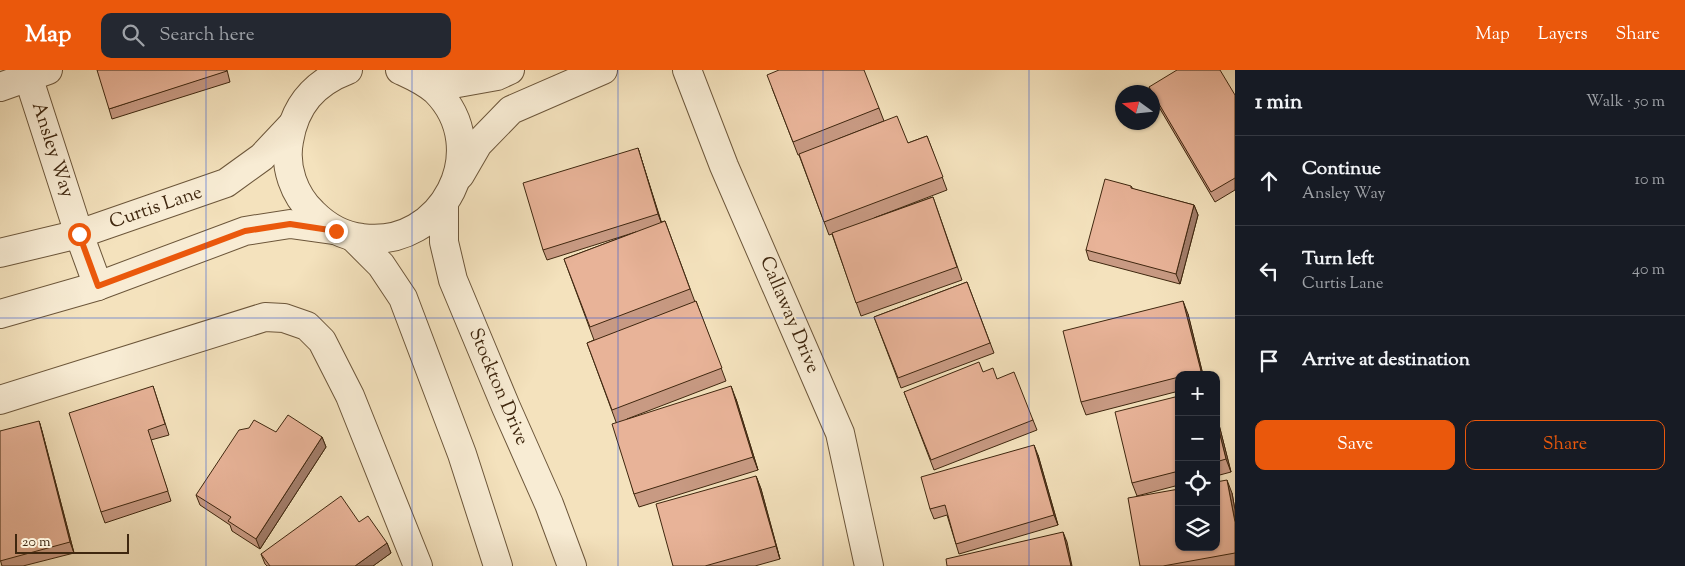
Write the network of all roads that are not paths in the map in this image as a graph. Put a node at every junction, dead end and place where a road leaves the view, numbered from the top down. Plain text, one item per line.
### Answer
1 (348, 70) edge
2 (510, 70) edge
3 (604, 70) edge
4 (687, 70) edge
5 (34, 72) edge
6 (409, 74) edge
7 (0, 86) edge
8 (292, 125) junction
9 (449, 194) junction
10 (79, 234) junction
11 (344, 234) junction
12 (0, 253) edge
13 (98, 286) junction
14 (0, 314) edge
15 (0, 400) edge
16 (418, 566) edge
17 (498, 566) edge
18 (572, 566) edge
19 (869, 566) edge

1 - 8 street
2 - 6 street
3 - 9 street
4 - 19 street, Callaway Drive
5 - 7 street
5 - 10 street, Ansley Way
6 - 9 street, Stockton Drive
8 - 10 street, Curtis Lane
8 - 11 street
9 - 11 street
9 - 18 street, Stockton Drive
10 - 12 street, Curtis Lane
10 - 13 street, Ansley Way
11 - 13 street
11 - 17 street
13 - 14 street
15 - 16 street

